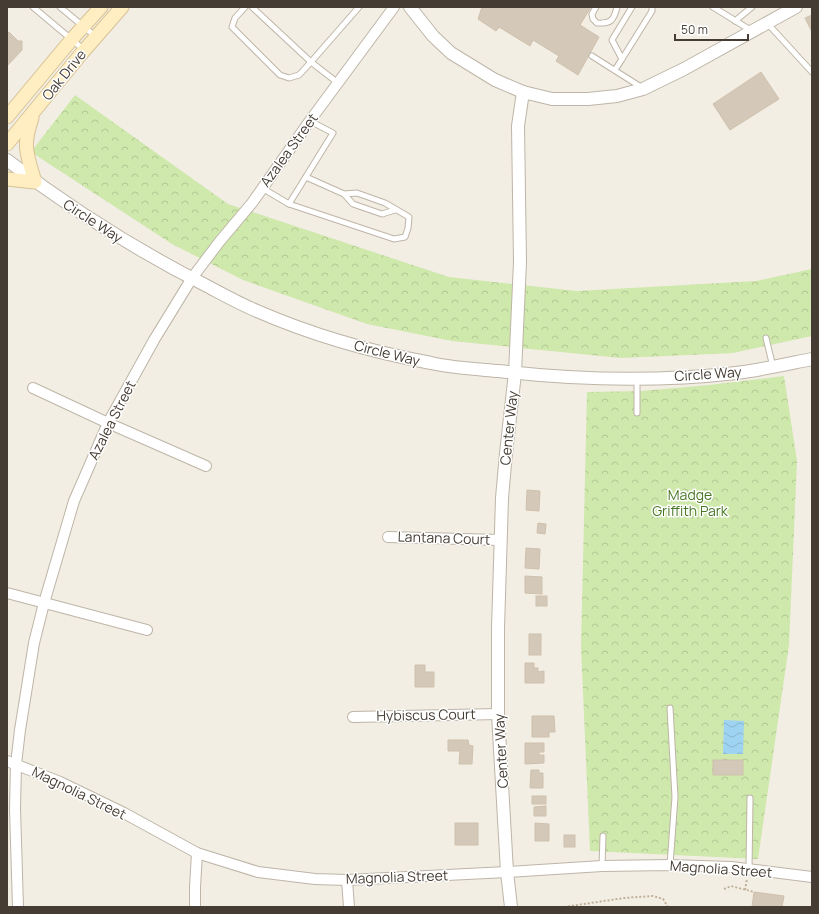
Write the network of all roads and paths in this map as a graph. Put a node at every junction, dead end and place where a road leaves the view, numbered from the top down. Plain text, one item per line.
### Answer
1 (33, 7) edge
2 (60, 7) edge
3 (101, 7) edge
4 (122, 7) edge
5 (245, 7) edge
6 (252, 7) edge
7 (359, 7) edge
8 (394, 7) edge
9 (410, 7) edge
10 (596, 7) edge
11 (617, 7) edge
12 (632, 7) edge
13 (652, 7) edge
14 (713, 7) edge
15 (752, 7) edge
16 (796, 7) edge
17 (735, 20) junction
18 (768, 23) junction
19 (84, 26) junction
20 (752, 31) junction
21 (96, 36) junction
22 (72, 39) junction
23 (84, 50) junction
24 (592, 56) dead end
25 (622, 59) junction
26 (311, 62) junction
27 (615, 70) junction
28 (812, 72) edge
29 (338, 83) junction
30 (643, 89) junction
31 (523, 92) junction
32 (34, 111) junction
33 (8, 115) edge
34 (310, 121) junction
35 (7, 144) edge
36 (7, 160) edge
37 (306, 177) junction
38 (7, 179) edge
39 (35, 182) junction
40 (262, 188) junction
41 (344, 194) junction
42 (289, 204) junction
43 (394, 210) junction
44 (192, 278) junction
45 (766, 338) dead end
46 (812, 359) edge
47 (773, 367) junction
48 (515, 373) junction
49 (637, 378) junction
50 (33, 388) dead end
51 (637, 413) dead end
52 (108, 423) junction
53 (206, 466) dead end
54 (388, 537) dead end
55 (500, 540) junction
56 (7, 593) edge
57 (44, 603) junction
58 (147, 630) dead end
59 (670, 708) dead end
60 (498, 714) junction
61 (352, 717) dead end
62 (12, 762) edge
63 (750, 798) dead end
64 (603, 836) dead end
65 (197, 853) junction
66 (670, 865) junction
67 (602, 866) junction
68 (749, 870) junction
69 (508, 872) junction
70 (812, 877) edge
71 (347, 880) junction
72 (724, 889) dead end
73 (754, 892) dead end
74 (18, 907) edge
75 (195, 907) edge
76 (349, 907) edge
77 (511, 907) edge
78 (564, 907) edge
79 (668, 907) edge

1 - 22 lane
2 - 19 lane
3 - 19 main road, Oak Drive
4 - 21 main road, Oak Drive
5 - 26 lane
6 - 26 lane
7 - 26 lane
8 - 29 street, Azalea Street
9 - 31 street
10 - 11 lane
12 - 25 lane
13 - 25 lane
14 - 17 lane
15 - 17 lane
16 - 18 street
17 - 20 lane
18 - 20 street
18 - 28 lane
19 - 21 lane
19 - 22 main road, Oak Drive
20 - 30 street
21 - 23 main road, Oak Drive
22 - 23 lane
22 - 33 main road, Oak Drive
23 - 32 main road, Oak Drive
24 - 27 lane
25 - 27 lane
26 - 29 lane
27 - 30 lane
29 - 34 street, Azalea Street
30 - 31 street
31 - 48 street, Center Way
32 - 35 main road, Oak Drive
32 - 39 main road
34 - 37 lane
34 - 40 street, Azalea Street
36 - 39 street, Circle Way
37 - 41 lane
37 - 42 lane
38 - 39 main road
39 - 44 street, Circle Way
40 - 42 lane
40 - 44 street, Azalea Street
41 - 43 lane
41 - 43 lane
42 - 43 lane
44 - 48 street, Circle Way
44 - 52 street, Azalea Street
45 - 47 lane
46 - 47 street, Circle Way
47 - 49 street, Circle Way
48 - 49 street, Circle Way
48 - 55 street, Center Way
49 - 51 lane
50 - 52 street
52 - 53 street
52 - 57 street, Azalea Street
54 - 55 street, Lantana Court
55 - 60 street, Center Way
56 - 57 street
57 - 58 street
57 - 62 street, Azalea Street
59 - 66 lane
60 - 61 street, Hybiscus Court
60 - 69 street, Center Way
62 - 65 street, Magnolia Street
62 - 74 street, Azalea Street
63 - 68 lane
64 - 67 lane
65 - 71 street, Magnolia Street
65 - 75 street
66 - 67 street, Magnolia Street
66 - 68 street, Magnolia Street
67 - 69 street, Magnolia Street
68 - 70 street, Magnolia Street
69 - 71 street, Magnolia Street
69 - 77 street, Center Way
71 - 76 street
72 - 73 path
78 - 79 path

